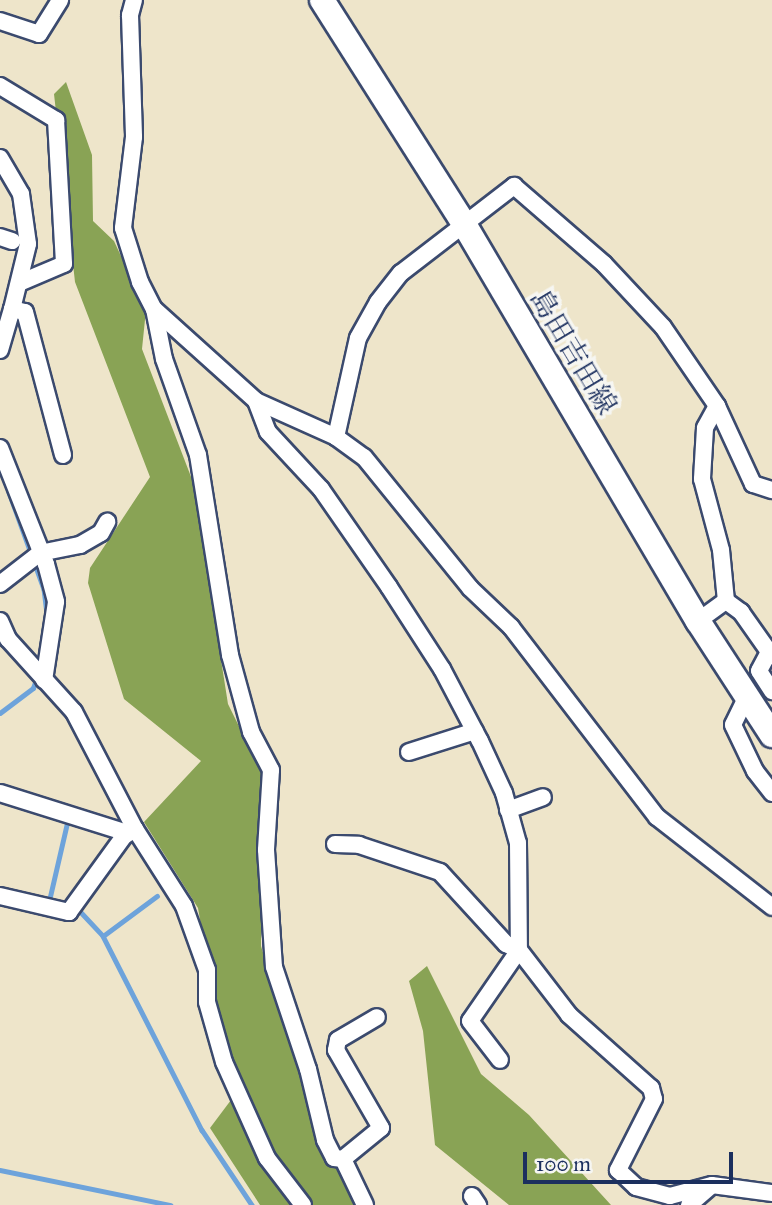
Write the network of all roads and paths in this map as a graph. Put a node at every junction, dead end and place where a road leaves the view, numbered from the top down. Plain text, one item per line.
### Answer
1 (60, 0) edge
2 (134, 0) edge
3 (322, 0) edge
4 (0, 21) edge
5 (0, 86) edge
6 (0, 158) edge
7 (464, 224) junction
8 (19, 283) junction
9 (154, 309) junction
10 (8, 310) edge
11 (0, 350) edge
12 (256, 401) junction
13 (717, 406) junction
14 (336, 436) junction
15 (0, 448) edge
16 (63, 455) dead end
17 (772, 490) edge
18 (107, 522) dead end
19 (40, 553) junction
20 (0, 584) edge
21 (726, 601) junction
22 (0, 621) edge
23 (698, 621) junction
24 (0, 650) edge
25 (771, 654) edge
26 (36, 671) junction
27 (772, 691) edge
28 (747, 696) junction
29 (475, 731) junction
30 (772, 735) edge
31 (409, 752) dead end
32 (0, 793) edge
33 (772, 793) edge
34 (543, 797) dead end
35 (508, 810) junction
36 (131, 831) junction
37 (335, 844) dead end
38 (0, 897) edge
39 (772, 907) edge
40 (519, 950) junction
41 (377, 1017) dead end
42 (500, 1060) dead end
43 (343, 1158) junction
44 (712, 1185) junction
45 (772, 1193) edge
46 (303, 1205) edge
47 (365, 1205) edge
48 (689, 1205) edge

1 - 4 street
2 - 9 street
3 - 7 main road, 島田吉田線
5 - 8 street
6 - 8 street
7 - 13 street
7 - 14 street
7 - 23 main road, 島田吉田線
8 - 10 street
9 - 12 street
9 - 43 street
10 - 11 street
10 - 16 street
12 - 14 street
12 - 29 street
13 - 17 street
13 - 21 street
14 - 39 street
15 - 19 street
18 - 19 street
19 - 20 street
19 - 26 street
21 - 23 street
21 - 25 street
22 - 26 street
23 - 28 main road, 島田吉田線
24 - 26 street
25 - 27 street
26 - 36 street
28 - 30 main road, 島田吉田線
28 - 33 street
29 - 31 street
29 - 35 street
32 - 36 street
34 - 35 street
35 - 40 street
36 - 38 street
36 - 46 street
37 - 40 street
40 - 42 street
40 - 44 street
41 - 43 street
43 - 47 street
44 - 45 street
44 - 48 street

